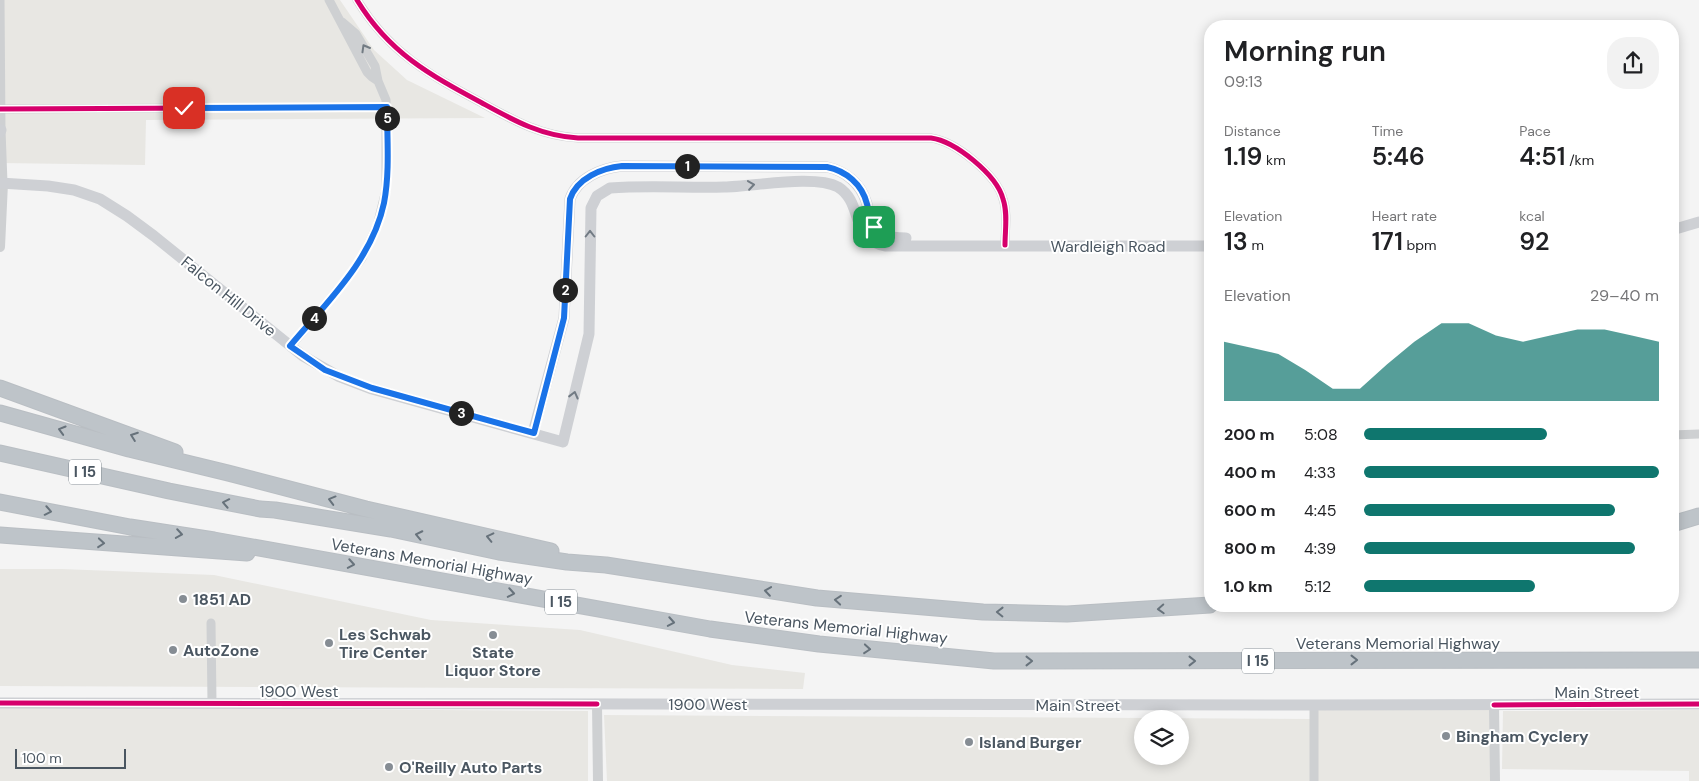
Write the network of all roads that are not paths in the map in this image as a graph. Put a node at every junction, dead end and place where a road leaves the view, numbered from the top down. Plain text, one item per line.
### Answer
1 (0, 0) edge
2 (328, 0) edge
3 (357, 0) edge
4 (387, 107) junction
5 (0, 109) edge
6 (0, 131) edge
7 (2, 183) edge
8 (1699, 222) edge
9 (1679, 228) edge
10 (1005, 245) junction
11 (1204, 246) edge
12 (0, 247) edge
13 (290, 346) junction
14 (0, 388) edge
15 (0, 413) edge
16 (534, 433) junction
17 (1699, 434) edge
18 (1679, 435) edge
19 (0, 453) edge
20 (228, 473) junction
21 (0, 502) edge
22 (1699, 516) edge
23 (1679, 522) edge
24 (0, 535) edge
25 (304, 556) junction
26 (606, 565) junction
27 (1204, 605) edge
28 (212, 623) dead end
29 (1699, 660) edge
30 (0, 703) edge
31 (212, 703) junction
32 (597, 704) junction
33 (817, 704) joint
34 (1699, 704) edge
35 (1314, 705) junction
36 (1494, 705) junction
37 (598, 781) edge
38 (1314, 781) edge
39 (1494, 781) edge

1 - 5 street
2 - 4 street
3 - 10 street
4 - 5 street
4 - 13 street
5 - 6 street
6 - 7 street
7 - 12 street
7 - 13 main road, Falcon Hill Drive
8 - 9 main road
10 - 11 main road, Wardleigh Road
10 - 16 main road
16 -> 10 main road, Falcon Hill Drive
13 - 16 main road, Falcon Hill Drive
20 -> 14 highway
20 -> 15 highway
17 - 18 street
26 -> 19 highway, Veterans Memorial Highway / I 15
26 -> 20 highway
21 -> 25 highway, Veterans Memorial Highway / I 15
22 - 23 highway
24 -> 25 highway
25 -> 29 highway, Veterans Memorial Highway / I 15
27 -> 26 highway, Veterans Memorial Highway / I 15
28 - 31 street
30 - 31 main road, 1900 West
31 - 32 main road, 1900 West
32 - 33 main road, 1900 West
32 - 37 street
33 - 35 main road, Main Street
34 - 36 main road, Main Street
35 - 36 main road, Main Street
35 - 38 street
36 - 39 street

